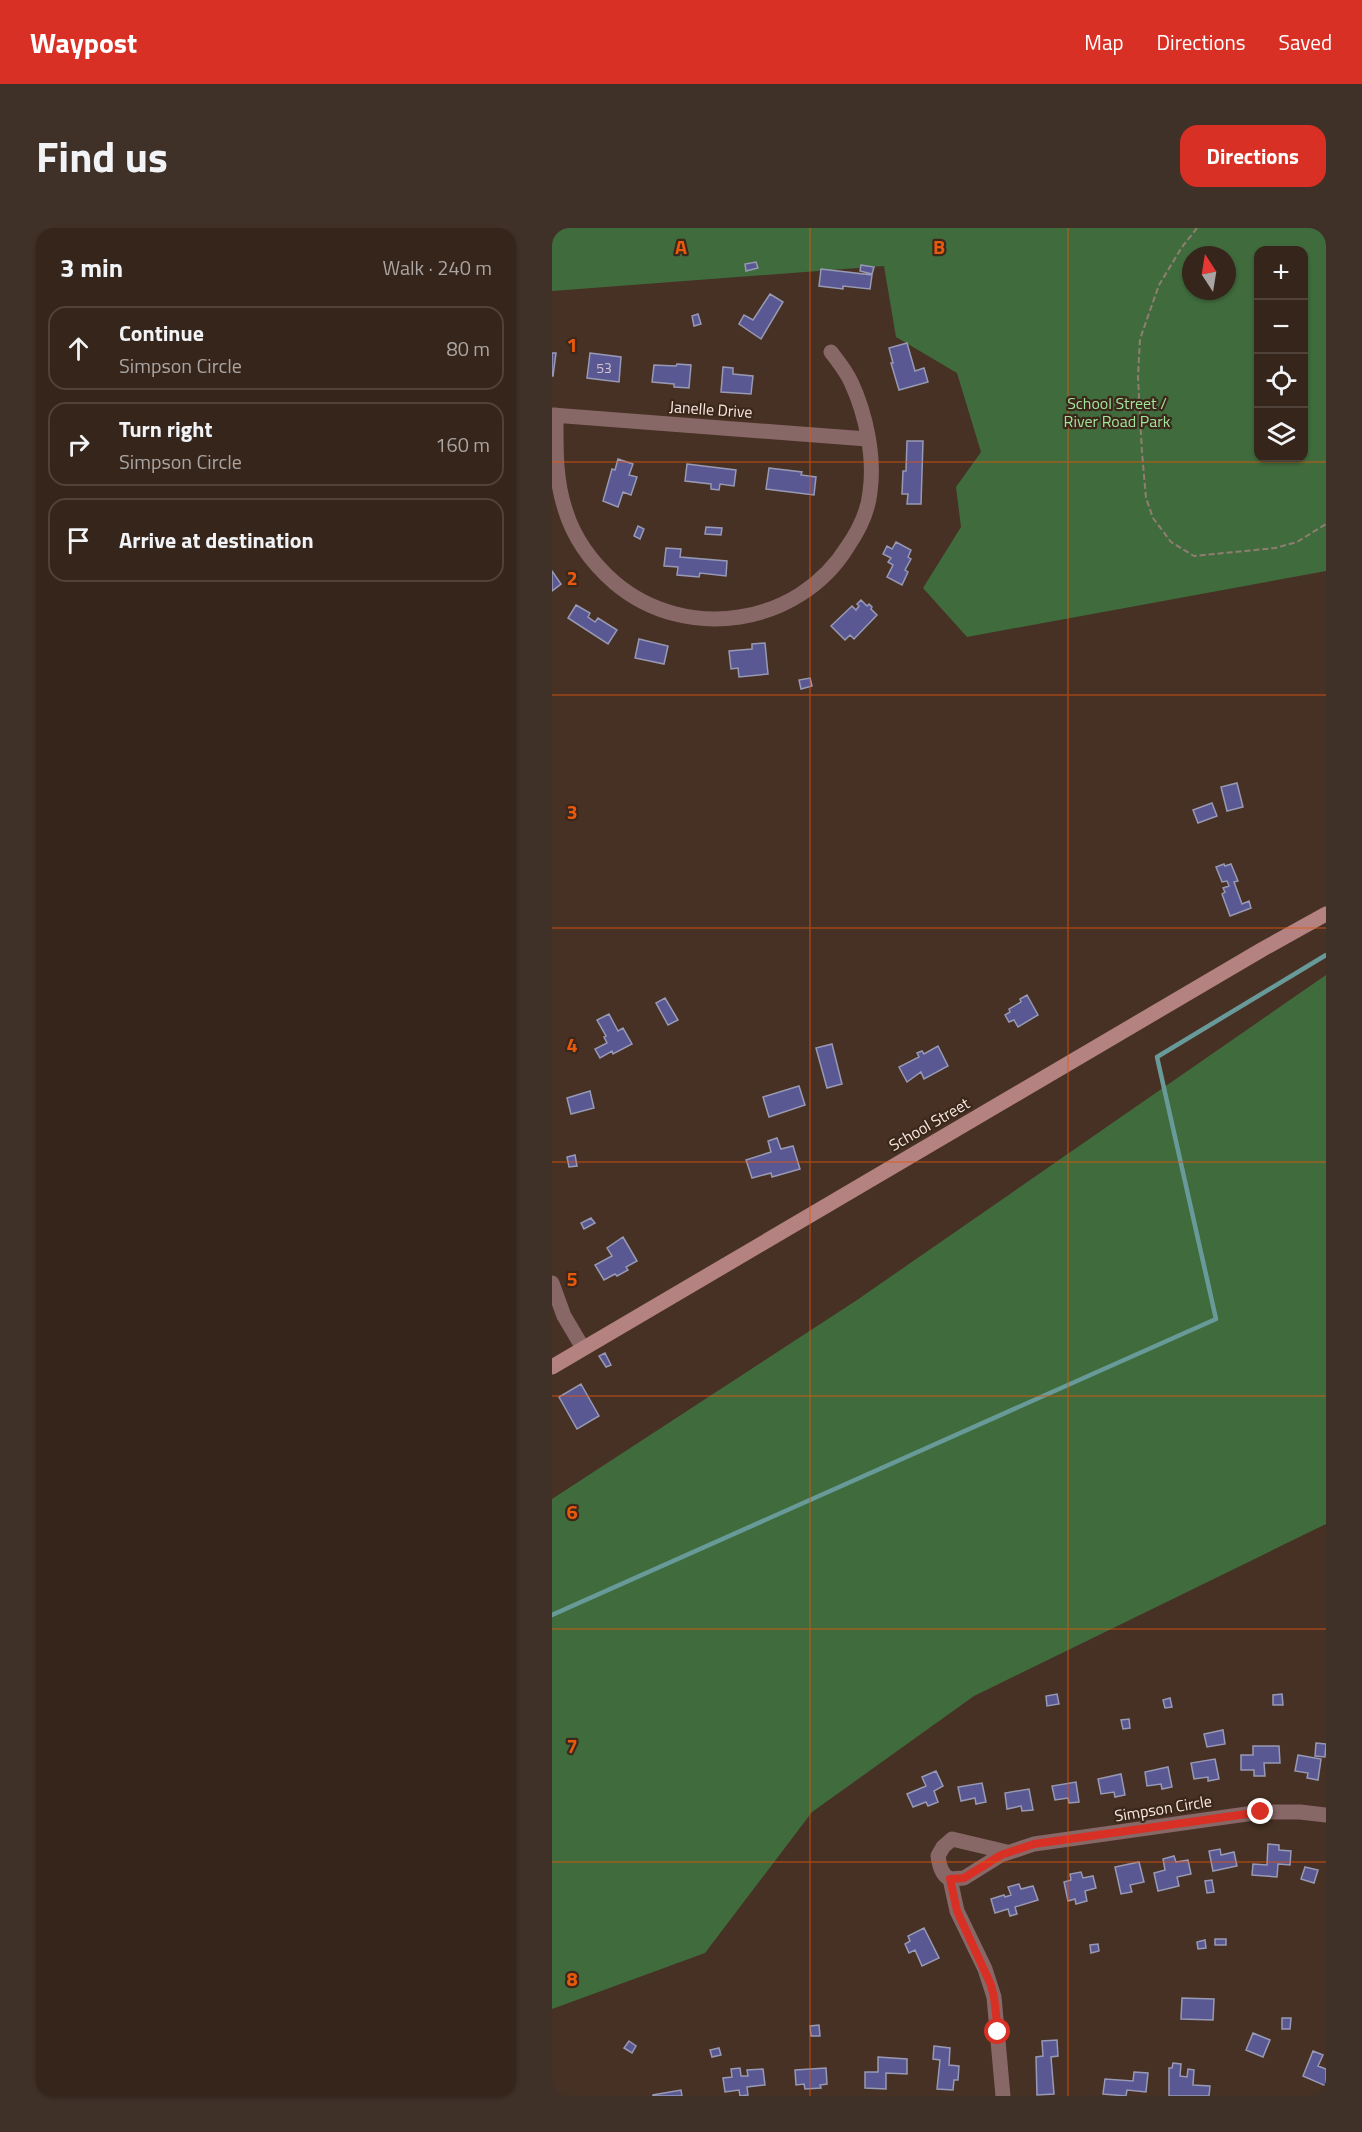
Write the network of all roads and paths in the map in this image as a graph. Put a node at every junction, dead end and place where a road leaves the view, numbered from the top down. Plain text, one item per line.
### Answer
1 (1197, 228) edge
2 (831, 352) dead end
3 (554, 415) edge
4 (867, 440) junction
5 (1326, 524) edge
6 (1326, 914) edge
7 (552, 1283) edge
8 (583, 1348) junction
9 (552, 1367) edge
10 (1326, 1815) edge
11 (1007, 1852) junction
12 (950, 1879) junction
13 (1003, 2096) edge

1 - 5 path
2 - 4 street
3 - 4 street, Janelle Drive
3 - 4 street
6 - 8 street, School Street
7 - 8 street
8 - 9 street, School Street
10 - 11 street, Simpson Circle
11 - 12 street, Simpson Circle
11 - 12 street
12 - 13 street

